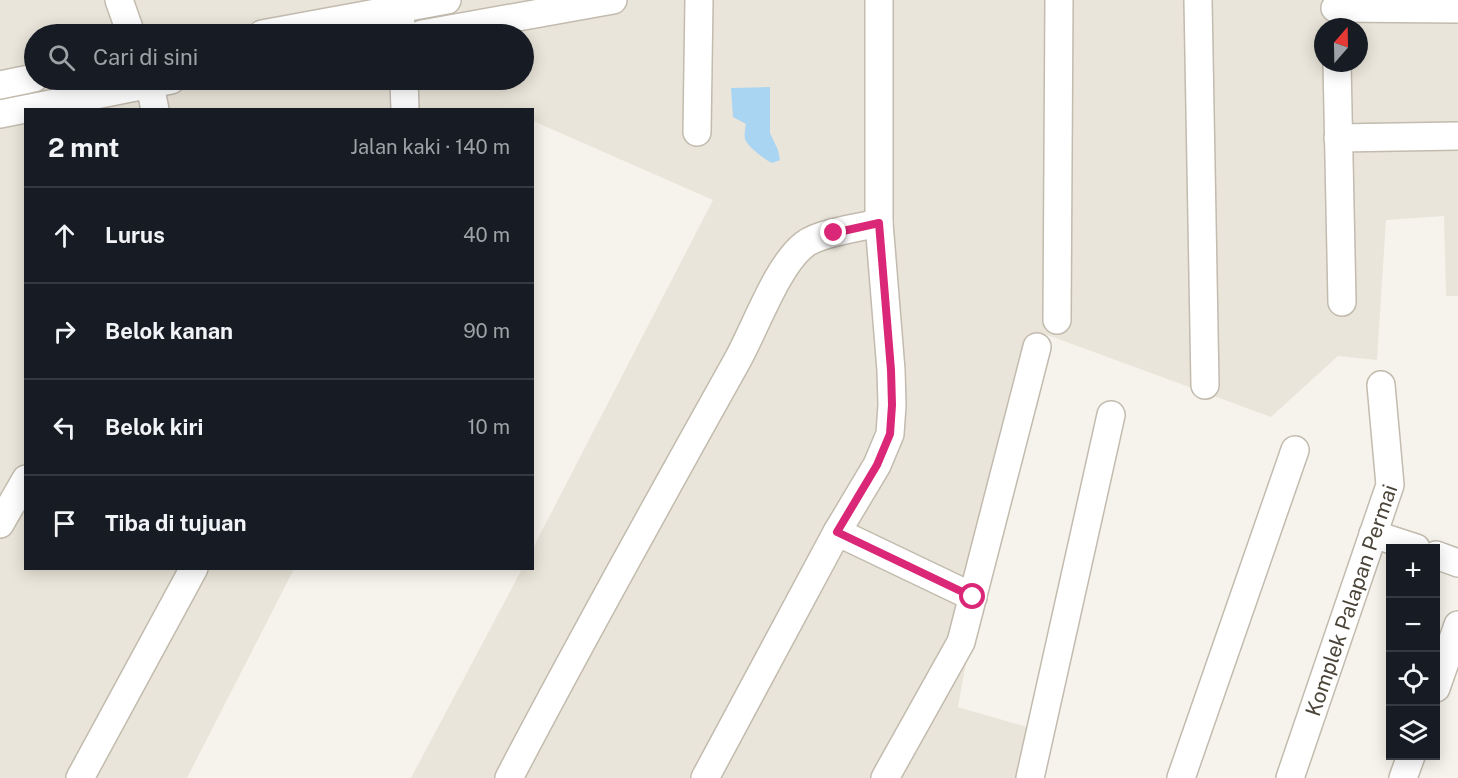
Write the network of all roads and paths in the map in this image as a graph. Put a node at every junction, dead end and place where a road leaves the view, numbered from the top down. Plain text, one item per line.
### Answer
1 (118, 0) edge
2 (447, 0) edge
3 (613, 0) edge
4 (699, 0) edge
5 (879, 0) edge
6 (1059, 0) edge
7 (1198, 0) edge
8 (1458, 9) edge
9 (325, 11) edge
10 (1336, 12) edge
11 (401, 22) edge
12 (127, 24) edge
13 (289, 24) edge
14 (478, 24) edge
15 (1337, 72) edge
16 (24, 80) edge
17 (0, 85) edge
18 (114, 90) edge
19 (156, 90) edge
20 (404, 90) edge
21 (29, 108) edge
22 (155, 108) edge
23 (405, 108) edge
24 (24, 109) edge
25 (0, 114) edge
26 (697, 132) dead end
27 (1458, 135) edge
28 (1338, 138) junction
29 (879, 223) junction
30 (1342, 302) dead end
31 (1057, 320) dead end
32 (1037, 346) dead end
33 (1205, 385) dead end
34 (1381, 385) dead end
35 (1111, 414) dead end
36 (1295, 450) dead end
37 (24, 483) edge
38 (0, 525) edge
39 (837, 532) junction
40 (1372, 534) junction
41 (1401, 544) edge
42 (1440, 556) edge
43 (1458, 563) edge
44 (193, 570) edge
45 (973, 597) junction
46 (1458, 625) edge
47 (1440, 677) edge
48 (1410, 760) edge
49 (80, 778) edge
50 (508, 778) edge
51 (705, 778) edge
52 (885, 778) edge
53 (1030, 778) edge
54 (1182, 778) edge
55 (1290, 778) edge
56 (1403, 778) edge

1 - 12 street
2 - 11 street
3 - 14 street
4 - 26 street
5 - 29 street
6 - 31 street
7 - 33 street
8 - 10 street
9 - 11 street
9 - 13 street
15 - 28 street
16 - 17 street
18 - 21 street
19 - 22 street
20 - 23 street
24 - 25 street
27 - 28 street
28 - 30 street
29 - 39 street
29 - 50 street
32 - 45 street
34 - 40 street, Komplek Palapan Permai
35 - 53 street
36 - 54 street
37 - 38 street
39 - 45 street
39 - 51 street
40 - 41 street
40 - 55 street, Komplek Palapan Permai
42 - 43 street
44 - 49 street
45 - 52 street
46 - 47 street
48 - 56 street

